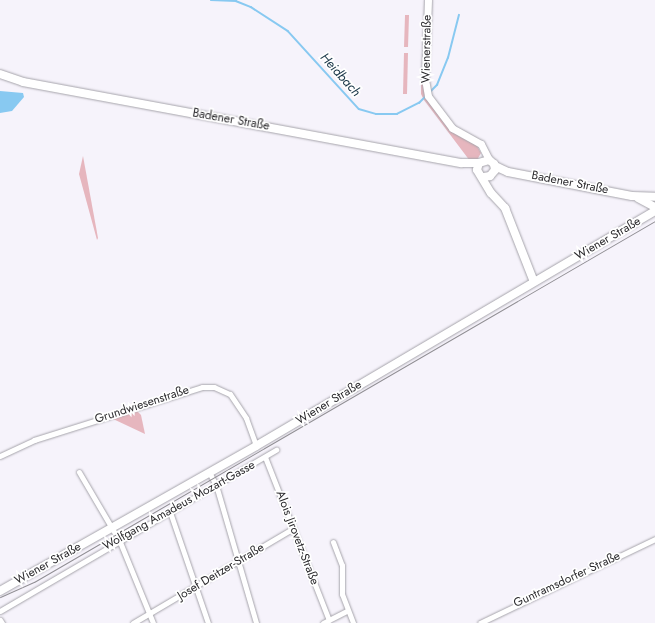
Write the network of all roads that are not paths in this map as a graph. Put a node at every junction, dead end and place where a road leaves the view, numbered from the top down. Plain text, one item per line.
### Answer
1 (428, 0) edge
2 (0, 74) edge
3 (486, 168) junction
4 (632, 196) junction
5 (655, 197) edge
6 (655, 207) edge
7 (655, 211) edge
8 (534, 282) junction
9 (256, 446) junction
10 (276, 450) dead end
11 (0, 456) edge
12 (265, 457) junction
13 (79, 472) dead end
14 (209, 472) junction
15 (216, 485) junction
16 (170, 512) junction
17 (112, 528) junction
18 (292, 529) junction
19 (655, 539) edge
20 (120, 542) junction
21 (333, 542) dead end
22 (239, 562) junction
23 (195, 588) junction
24 (0, 591) edge
25 (347, 610) junction
26 (0, 611) edge
27 (149, 613) junction
28 (0, 620) edge
29 (328, 620) junction
30 (2, 623) edge
31 (133, 623) edge
32 (153, 623) edge
33 (208, 623) edge
34 (256, 623) edge
35 (323, 623) edge
36 (353, 623) edge
37 (480, 623) edge

1 - 3 street, Wienerstraße
2 - 3 main road, Badener Straße
3 - 4 main road, Badener Straße
3 - 8 main road
4 - 5 main road
4 - 6 main road
7 - 8 main road, Wiener Straße
8 - 9 main road, Wiener Straße
9 - 11 street, Grundwiesenstraße
9 - 14 main road, Wiener Straße
10 - 12 street, Wolfgang Amadeus Mozart-Gasse
12 - 15 street, Wolfgang Amadeus Mozart-Gasse
12 - 18 street, Alois Jirovetz-Straße
13 - 17 street
14 - 15 street
14 - 17 main road, Wiener Straße
15 - 16 street, Wolfgang Amadeus Mozart-Gasse
15 - 22 street
16 - 20 street, Wolfgang Amadeus Mozart-Gasse
16 - 23 street
17 - 20 street
17 - 24 main road, Wiener Straße
18 - 22 street, Josef Deitzer-Straße
18 - 29 street, Alois Jirovetz-Straße
19 - 37 street, Guntramsdorfer Straße
20 - 26 street, Wolfgang Amadeus Mozart-Gasse
20 - 27 street
21 - 25 street
22 - 23 street, Josef Deitzer-Straße
22 - 34 street
23 - 27 street, Josef Deitzer-Straße
23 - 33 street
25 - 29 street
25 - 36 street
27 - 31 street, Josef Deitzer-Straße
27 - 32 street
28 - 30 street
29 - 35 street

